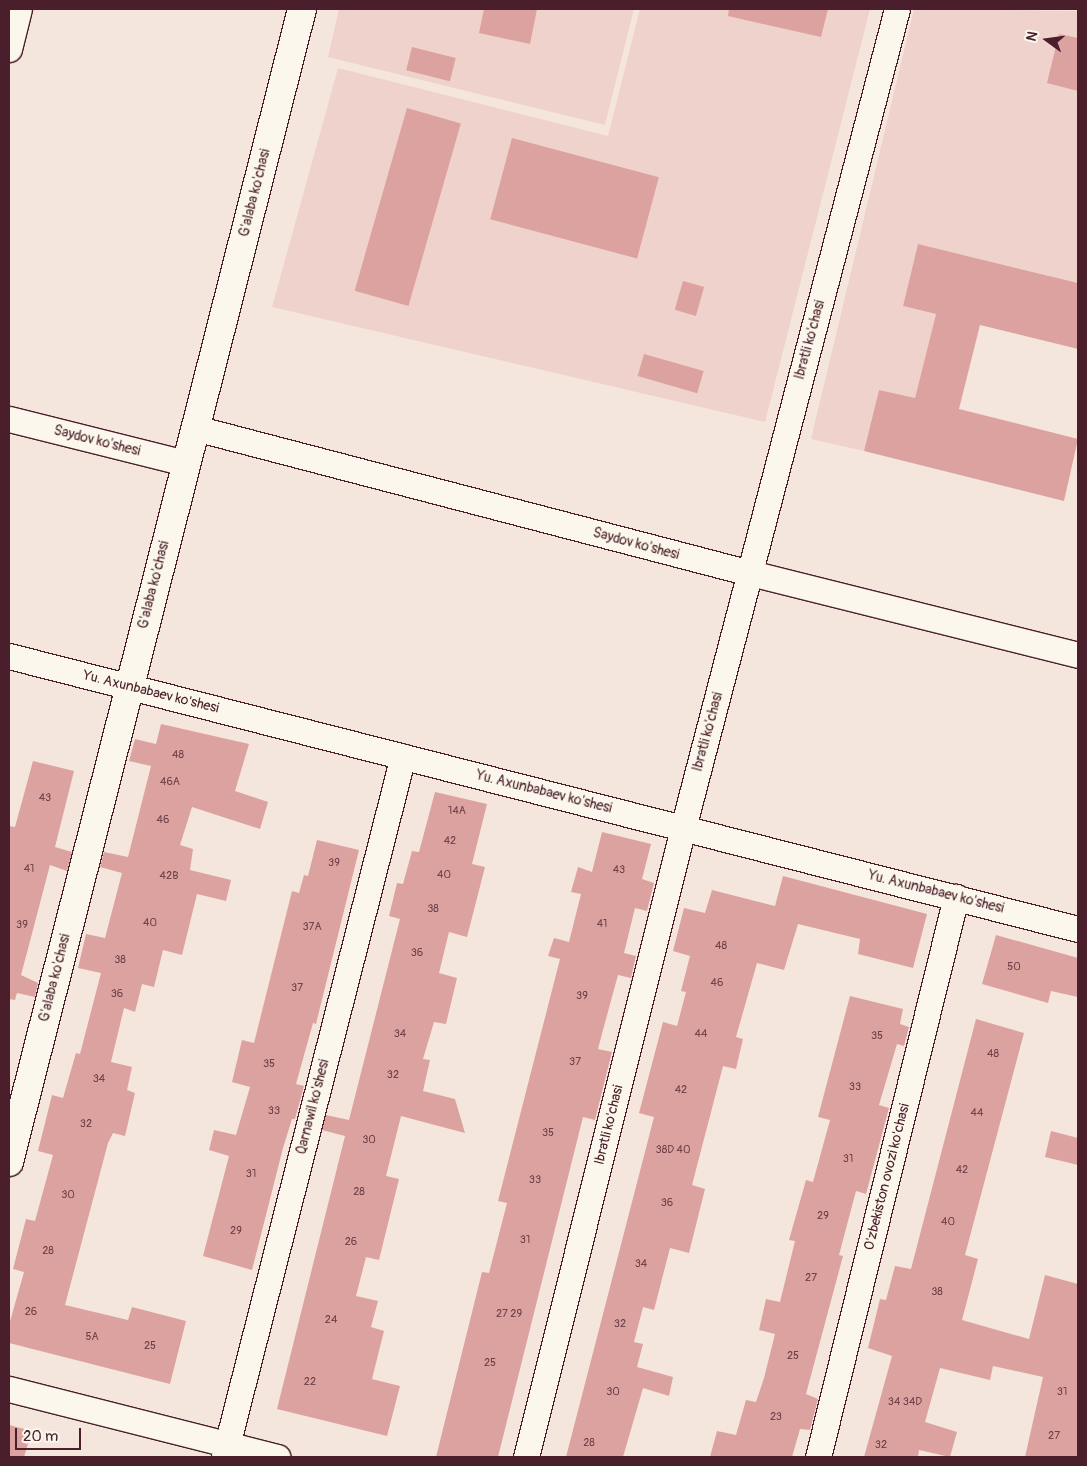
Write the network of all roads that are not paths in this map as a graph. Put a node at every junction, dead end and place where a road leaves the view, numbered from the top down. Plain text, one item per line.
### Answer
1 (19, 9) edge
2 (302, 9) edge
3 (897, 9) edge
4 (9, 49) edge
5 (9, 419) edge
6 (194, 428) junction
7 (185, 463) junction
8 (750, 573) junction
9 (1078, 655) edge
10 (9, 656) edge
11 (128, 686) junction
12 (403, 756) junction
13 (683, 828) junction
14 (956, 897) junction
15 (1078, 929) edge
16 (9, 1162) edge
17 (9, 1389) edge
18 (225, 1451) edge
19 (278, 1457) edge
20 (526, 1457) edge
21 (818, 1457) edge

1 - 4 street
2 - 6 street, G'alaba ko'chasi
3 - 8 street, Ibratli ko'chasi
5 - 7 street, Saydov ko'shesi
6 - 7 street, G'alaba ko'chasi
6 - 8 street, Saydov ko'shesi
7 - 11 street, G'alaba ko'chasi
8 - 9 street, Saydov ko'shesi
8 - 13 street, Ibratli ko'chasi
10 - 11 street, Yu. Axunbabaev ko'shesi
11 - 12 street, Yu. Axunbabaev ko'shesi
11 - 16 street, G'alaba ko'chasi
12 - 13 street, Yu. Axunbabaev ko'shesi
12 - 18 street, Qarnawil ko'shesi
13 - 14 street, Yu. Axunbabaev ko'shesi
13 - 20 street, Ibratli ko'chasi
14 - 15 street, Yu. Axunbabaev ko'shesi
14 - 21 street, O'zbekiston ovozi ko'chasi
17 - 18 street
18 - 19 street

